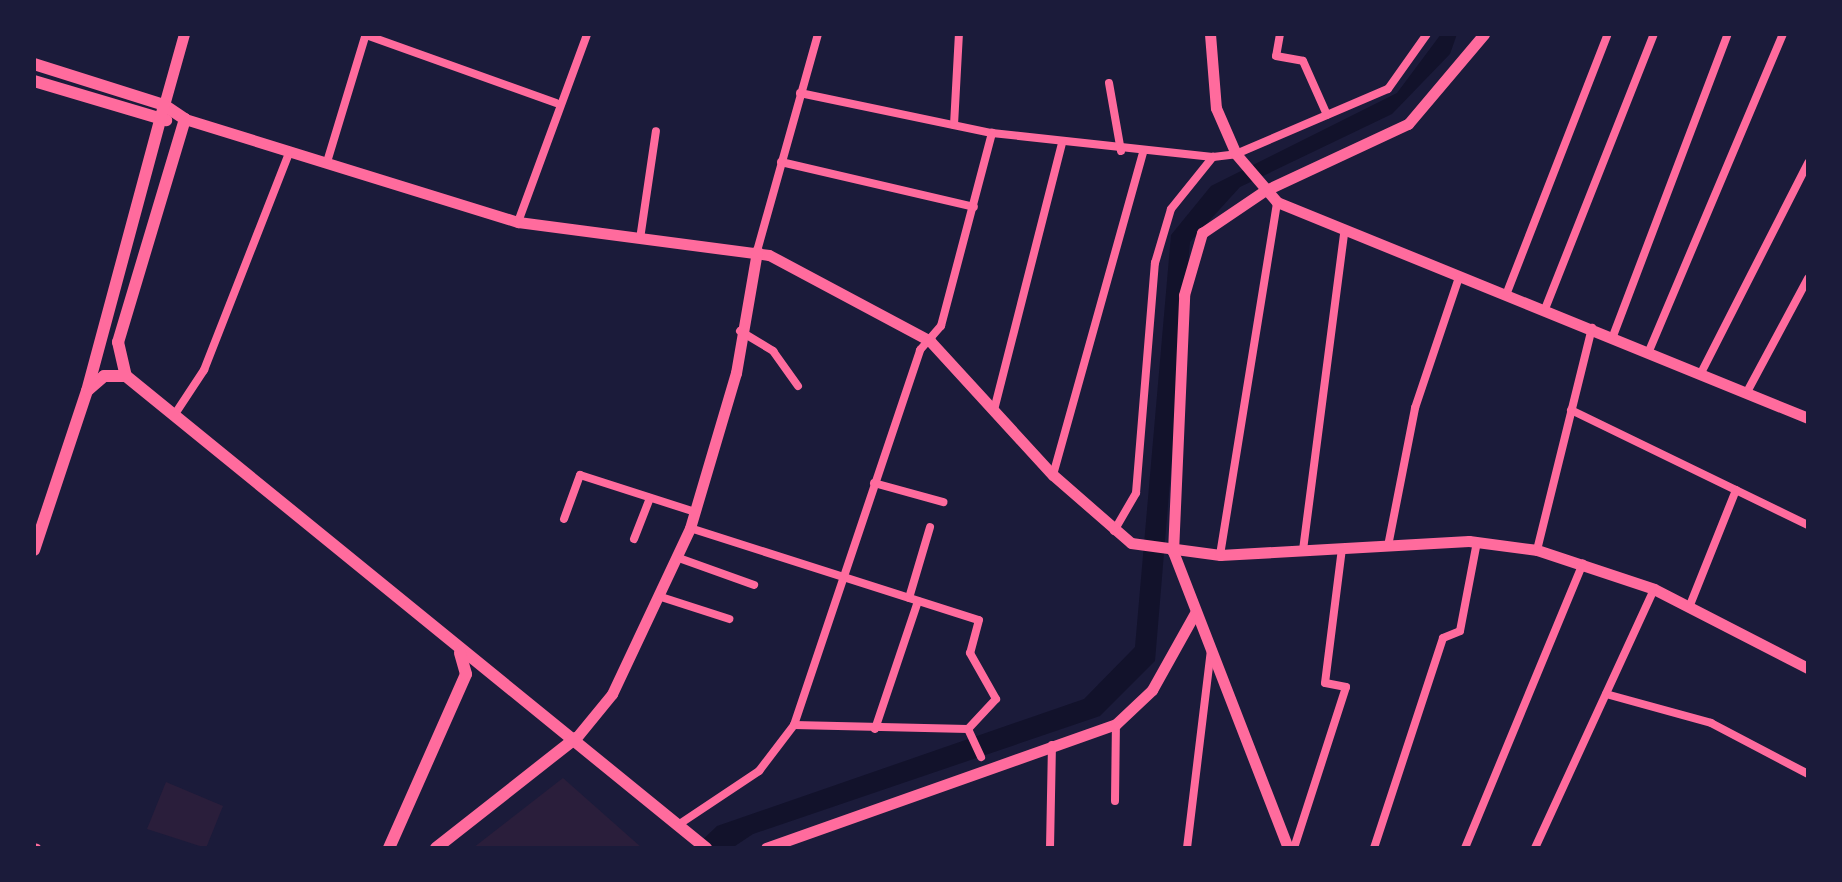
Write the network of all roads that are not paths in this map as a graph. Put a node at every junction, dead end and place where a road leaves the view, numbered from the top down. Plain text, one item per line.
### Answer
1 (184, 34) edge
2 (587, 34) edge
3 (818, 34) edge
4 (959, 34) edge
5 (1210, 34) edge
6 (1280, 34) edge
7 (1427, 34) edge
8 (1484, 34) edge
9 (1608, 34) edge
10 (1654, 34) edge
11 (1728, 34) edge
12 (1783, 34) edge
13 (366, 35) edge
14 (34, 64) edge
15 (34, 81) edge
16 (1109, 83) dead end
17 (800, 93) junction
18 (556, 103) junction
19 (164, 105) junction
20 (1327, 115) junction
21 (185, 119) junction
22 (161, 120) junction
23 (954, 125) junction
24 (656, 131) dead end
25 (992, 133) junction
26 (1062, 144) junction
27 (290, 151) junction
28 (1121, 151) junction
29 (1143, 152) junction
30 (1236, 154) junction
31 (1213, 157) junction
32 (327, 162) junction
33 (781, 162) junction
34 (1808, 163) edge
35 (1260, 187) junction
36 (1277, 202) junction
37 (974, 207) junction
38 (518, 222) junction
39 (1344, 235) junction
40 (640, 239) junction
41 (757, 251) junction
42 (1459, 277) junction
43 (1808, 278) edge
44 (1506, 295) junction
45 (1545, 309) junction
46 (1593, 327) junction
47 (740, 330) junction
48 (1613, 336) junction
49 (930, 341) junction
50 (1649, 351) junction
51 (1701, 373) junction
52 (126, 376) junction
53 (798, 386) dead end
54 (87, 391) junction
55 (1747, 392) junction
56 (994, 410) junction
57 (1571, 410) junction
58 (175, 414) junction
59 (1808, 418) edge
60 (1053, 475) junction
61 (874, 483) junction
62 (1736, 490) junction
63 (650, 498) junction
64 (943, 502) dead end
65 (695, 512) junction
66 (564, 519) dead end
67 (1808, 525) edge
68 (930, 527) dead end
69 (690, 528) junction
70 (1114, 532) junction
71 (634, 539) dead end
72 (1477, 542) junction
73 (1388, 546) junction
74 (1342, 548) junction
75 (34, 550) edge
76 (1303, 550) junction
77 (1537, 550) junction
78 (1173, 552) junction
79 (1220, 555) junction
80 (676, 557) junction
81 (1583, 563) junction
82 (843, 577) junction
83 (754, 585) dead end
84 (1654, 589) junction
85 (658, 596) junction
86 (914, 599) junction
87 (1690, 605) junction
88 (1195, 613) junction
89 (729, 619) dead end
90 (1211, 651) junction
91 (460, 653) junction
92 (1808, 668) edge
93 (1606, 694) junction
94 (1116, 724) junction
95 (794, 725) junction
96 (875, 729) junction
97 (970, 733) junction
98 (576, 738) junction
99 (1052, 745) junction
100 (981, 757) dead end
101 (1808, 774) edge
102 (1115, 801) dead end
103 (681, 823) junction
104 (702, 844) edge
105 (389, 848) edge
106 (436, 848) edge
107 (766, 848) edge
108 (1050, 848) edge
109 (1057, 848) edge
110 (1187, 848) edge
111 (1288, 848) edge
112 (1294, 848) edge
113 (1374, 848) edge
114 (1465, 848) edge
115 (1535, 848) edge

1 - 19 street
2 - 18 street
3 - 17 street
4 - 23 street
5 - 30 street
6 - 20 street
7 - 20 street
8 - 35 street
9 - 44 street
10 - 45 street
11 - 48 street
12 - 50 street
13 - 18 street
13 - 32 street
14 - 19 main road
15 - 22 main road
16 - 28 street
17 - 23 street
17 - 33 street
18 - 38 street
19 - 21 main road
19 - 22 main road
20 - 30 street
21 - 22 main road
21 - 27 street
21 - 52 main road
22 - 54 main road
23 - 25 street
24 - 40 street
25 - 26 street
25 - 37 street
26 - 28 street
26 - 56 street
27 - 32 street
27 - 58 street
28 - 29 street
29 - 31 street
29 - 60 street
30 - 31 street
30 - 35 street
31 - 70 street
32 - 38 street
33 - 37 street
33 - 41 street
34 - 51 street
35 - 36 street
35 - 78 street
36 - 39 street
36 - 79 street
37 - 49 street
38 - 40 street
39 - 42 street
39 - 76 street
40 - 41 street
41 - 47 street
41 - 49 street
42 - 44 street
42 - 73 street
43 - 55 street
44 - 45 street
45 - 46 street
46 - 48 street
46 - 57 street
47 - 53 street
47 - 65 street
48 - 50 street
49 - 56 street
49 - 61 street
50 - 51 street
51 - 55 street
52 - 54 main road
52 - 58 main road
54 - 75 main road
55 - 59 street
56 - 60 street
57 - 62 street
57 - 77 street
58 - 91 main road
60 - 70 street
61 - 64 street
61 - 82 street
62 - 67 street
62 - 87 street
63 - 65 street
63 - 66 street
63 - 71 street
65 - 69 street
68 - 86 street
69 - 80 street
69 - 82 street
70 - 78 street
72 - 73 street
72 - 77 street
72 - 113 street
73 - 74 street
74 - 76 street
74 - 112 street
76 - 79 street
77 - 81 street
78 - 79 street
78 - 88 street
80 - 83 street
80 - 85 street
81 - 84 street
81 - 114 street
82 - 86 street
82 - 95 street
84 - 87 street
84 - 93 street
85 - 89 street
85 - 98 street
86 - 96 street
86 - 97 street
87 - 92 street
88 - 90 street
88 - 94 street
90 - 110 street
90 - 111 street
91 - 98 main road
91 - 105 main road
93 - 101 street
93 - 115 street
94 - 99 street
94 - 102 street
95 - 96 street
95 - 103 street
96 - 97 street
97 - 100 street
98 - 103 main road
98 - 106 main road
99 - 107 street
99 - 108 street
103 - 104 main road
108 - 109 street

